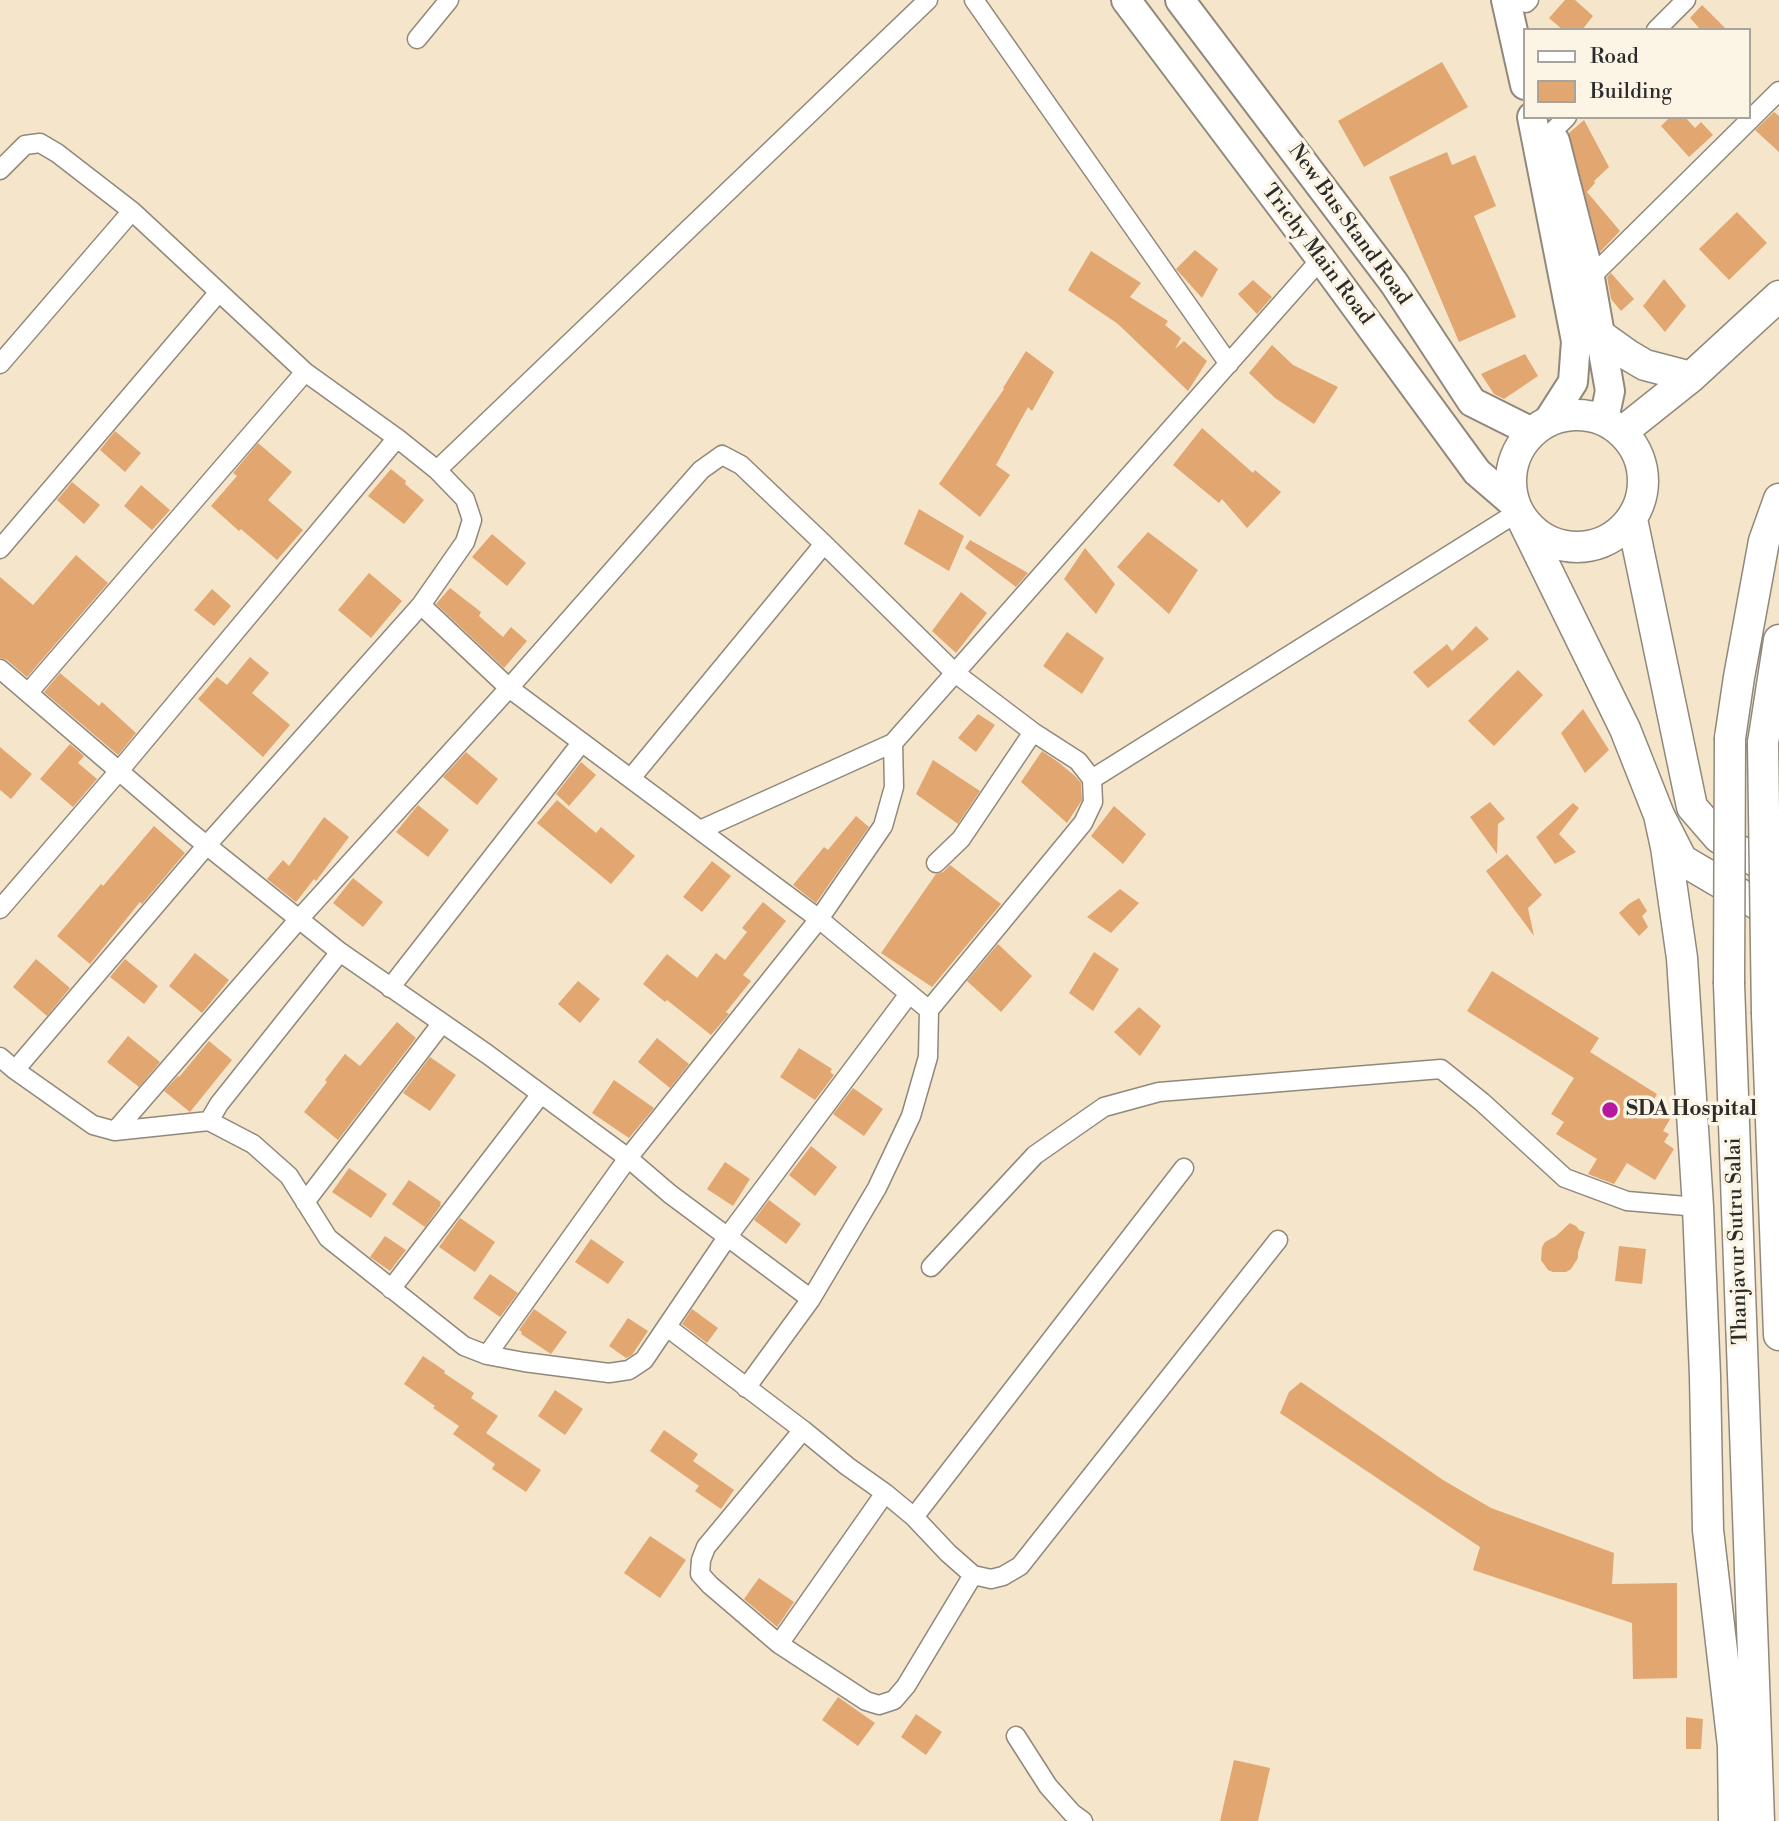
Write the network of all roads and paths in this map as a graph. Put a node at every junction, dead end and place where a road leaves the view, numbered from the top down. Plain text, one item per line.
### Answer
1 (449, 0) edge
2 (928, 0) edge
3 (974, 0) edge
4 (1126, 0) edge
5 (1180, 0) edge
6 (1686, 0) edge
7 (1524, 7) edge
8 (1524, 28) edge
9 (1658, 28) edge
10 (417, 39) dead end
11 (1779, 91) edge
12 (1751, 119) edge
13 (1751, 119) edge
14 (1550, 121) edge
15 (0, 170) edge
16 (132, 211) junction
17 (1321, 259) junction
18 (1590, 278) junction
19 (219, 292) junction
20 (1779, 296) edge
21 (1601, 335) junction
22 (1229, 364) junction
23 (0, 365) edge
24 (305, 372) junction
25 (1691, 377) junction
26 (1595, 417) junction
27 (1540, 426) junction
28 (1622, 432) junction
29 (397, 438) junction
30 (437, 470) junction
31 (1779, 499) edge
32 (1518, 512) junction
33 (1632, 519) junction
34 (824, 544) junction
35 (0, 549) edge
36 (421, 605) junction
37 (1779, 640) edge
38 (0, 669) edge
39 (955, 673) junction
40 (509, 688) junction
41 (28, 693) junction
42 (1033, 732) junction
43 (582, 742) junction
44 (893, 743) junction
45 (119, 771) junction
46 (631, 778) junction
47 (1092, 779) junction
48 (1659, 815) junction
49 (700, 830) junction
50 (206, 845) junction
51 (936, 863) dead end
52 (1779, 876) edge
53 (0, 909) edge
54 (1779, 917) edge
55 (299, 919) junction
56 (819, 919) junction
57 (340, 951) junction
58 (390, 988) junction
59 (909, 994) junction
60 (929, 1010) junction
61 (442, 1023) junction
62 (0, 1057) edge
63 (15, 1070) junction
64 (541, 1094) junction
65 (209, 1121) junction
66 (115, 1131) junction
67 (628, 1158) junction
68 (1184, 1168) dead end
69 (305, 1202) junction
70 (1698, 1207) junction
71 (728, 1236) junction
72 (1278, 1240) dead end
73 (931, 1267) dead end
74 (391, 1289) junction
75 (811, 1299) junction
76 (667, 1327) junction
77 (1779, 1335) edge
78 (487, 1355) junction
79 (746, 1388) junction
80 (803, 1430) junction
81 (885, 1493) junction
82 (914, 1517) junction
83 (973, 1575) junction
84 (779, 1644) junction
85 (1016, 1736) dead end
86 (1083, 1821) edge
87 (1734, 1821) edge
88 (1759, 1821) edge

1 - 10 street
2 - 30 street
3 - 22 street
4 - 17 main road, Trichy Main Road
5 - 27 main road, New Bus Stand Road
6 - 9 street
7 - 8 main road
11 - 12 street
13 - 18 street
14 - 18 main road
14 - 27 main road
15 - 16 street
16 - 19 street
16 - 23 street
17 - 22 street
17 - 32 main road, Trichy Main Road
18 - 21 main road
19 - 24 street
19 - 35 street
20 - 25 highway
21 - 25 highway
21 - 26 main road
22 - 39 street
24 - 29 street
24 - 41 street
25 - 28 highway
26 - 27 highway
26 - 28 highway
27 - 32 highway
28 - 33 highway
29 - 30 street
29 - 45 street
30 - 36 street
31 - 88 highway, Thanjavur Sutru Salai, bridge
32 - 33 highway
32 - 47 street
32 - 48 highway
33 - 52 highway
34 - 39 street
34 - 40 street
34 - 46 street
36 - 40 street
36 - 50 street
37 - 77 highway, Thanjavur Sutru Salai, bridge
38 - 41 street
39 - 42 street
39 - 44 street
40 - 43 street
40 - 55 street
41 - 45 street
42 - 47 street
42 - 51 street
43 - 46 street
43 - 58 street
44 - 49 street
44 - 56 street
45 - 50 street
45 - 53 street
46 - 49 street
47 - 60 street
48 - 54 highway
48 - 70 highway
49 - 56 street
50 - 55 street
50 - 63 street
55 - 57 street
55 - 66 street
56 - 59 street
56 - 67 street
57 - 58 street
57 - 65 street
58 - 61 street
59 - 60 street
59 - 71 street
60 - 75 street
61 - 64 street
61 - 69 street
62 - 63 street
63 - 66 street
64 - 67 street
64 - 74 street
65 - 66 street
65 - 69 street
67 - 71 street
67 - 78 street
68 - 82 street
69 - 74 street
70 - 73 street
70 - 87 highway
71 - 75 street
71 - 76 street
72 - 83 street
74 - 78 street
75 - 79 street
76 - 78 street
76 - 79 street
79 - 80 street
80 - 81 street
80 - 84 street
81 - 82 street
81 - 84 street
82 - 83 street
83 - 84 street
85 - 86 street

